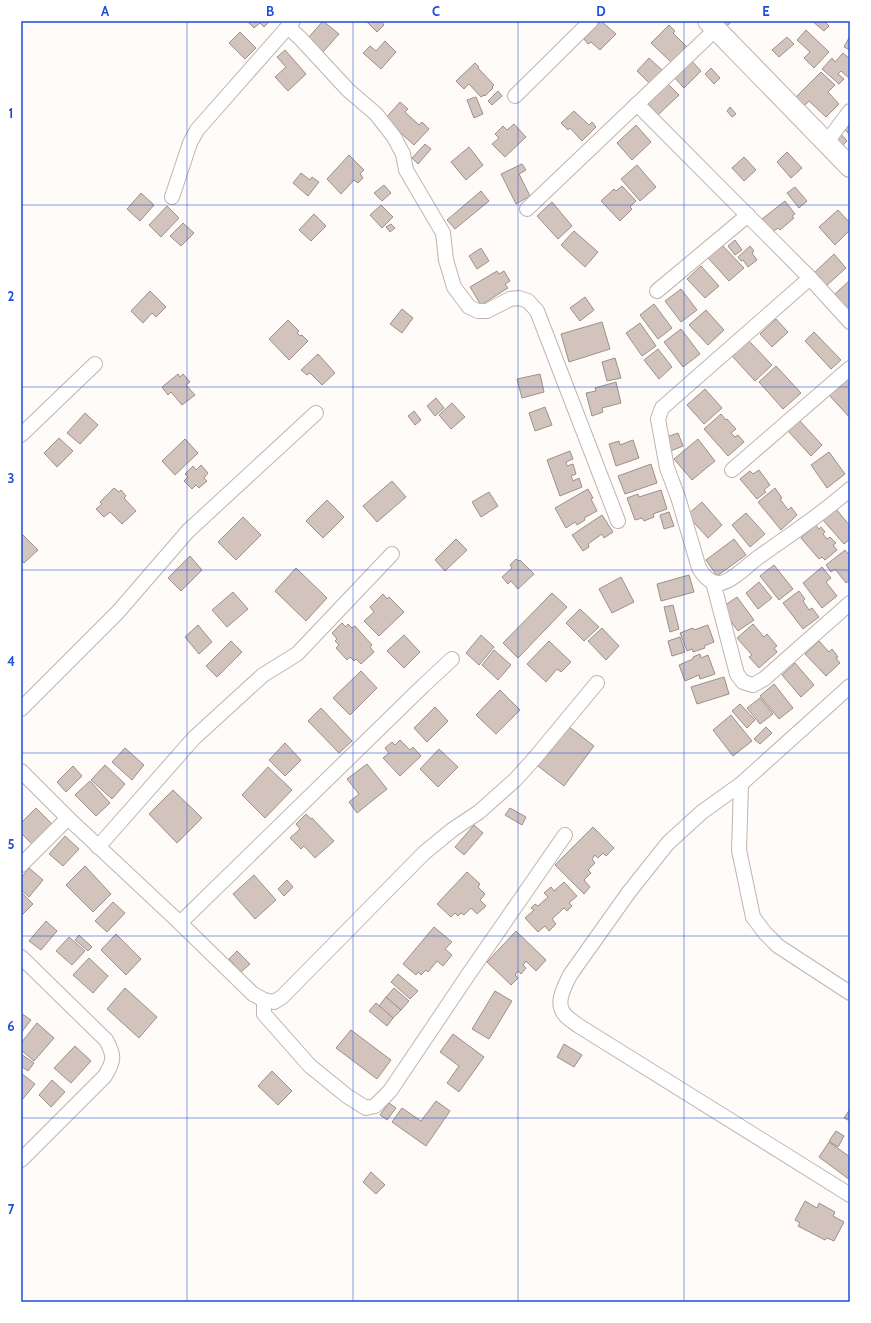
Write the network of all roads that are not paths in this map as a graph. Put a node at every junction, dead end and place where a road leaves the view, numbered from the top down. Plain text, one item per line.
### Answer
1 (591, 21) edge
2 (290, 24) edge
3 (712, 25) edge
4 (515, 96) dead end
5 (637, 104) junction
6 (850, 111) edge
7 (826, 143) junction
8 (850, 167) edge
9 (172, 197) dead end
10 (527, 209) dead end
11 (748, 215) junction
12 (810, 278) junction
13 (657, 291) dead end
14 (850, 322) edge
15 (95, 364) dead end
16 (850, 368) edge
17 (316, 413) dead end
18 (21, 435) edge
19 (732, 470) dead end
20 (850, 489) edge
21 (618, 521) dead end
22 (392, 554) dead end
23 (713, 582) junction
24 (850, 603) edge
25 (452, 659) dead end
26 (597, 683) dead end
27 (850, 686) edge
28 (21, 709) edge
29 (21, 771) edge
30 (741, 784) junction
31 (68, 818) junction
32 (565, 835) dead end
33 (98, 847) junction
34 (21, 866) edge
35 (180, 923) junction
36 (21, 957) edge
37 (850, 993) edge
38 (264, 1000) junction
39 (21, 1160) edge
40 (850, 1195) edge

1 - 4 street
2 - 9 street
2 - 21 street
3 - 5 street
3 - 7 street
5 - 10 street
5 - 11 street
6 - 7 street
7 - 8 street
11 - 12 street
11 - 13 street
12 - 14 street
12 - 23 street
15 - 18 street
16 - 19 street
17 - 28 street
20 - 23 street
22 - 33 street
23 - 24 street
25 - 35 street
26 - 38 street
27 - 30 street
29 - 31 street
30 - 37 street
30 - 40 street
31 - 33 street
31 - 34 street
32 - 38 street
33 - 35 street
35 - 38 street
36 - 39 street

